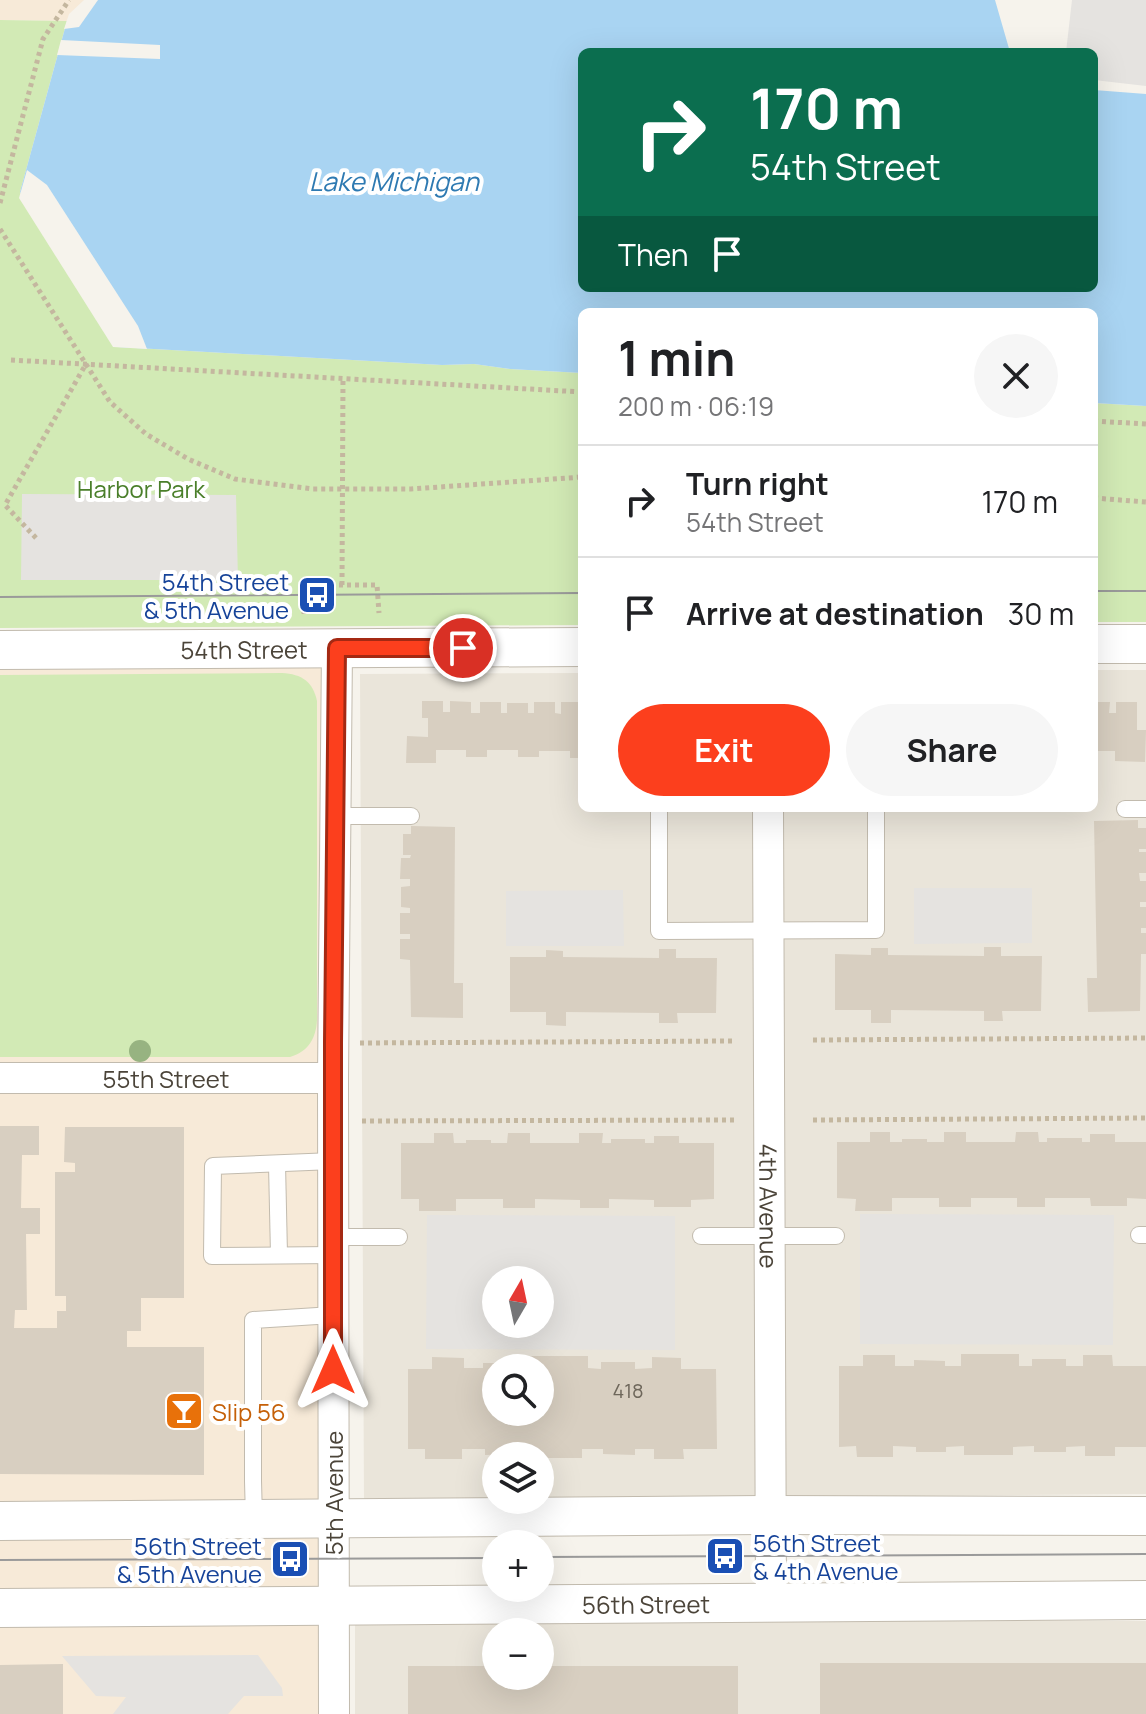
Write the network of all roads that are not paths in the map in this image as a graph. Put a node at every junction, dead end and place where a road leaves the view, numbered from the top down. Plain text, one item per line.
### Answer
1 (1098, 644) edge
2 (1146, 644) edge
3 (578, 647) edge
4 (337, 648) junction
5 (0, 650) edge
6 (1125, 809) dead end
7 (1146, 809) edge
8 (659, 812) edge
9 (768, 812) edge
10 (876, 812) edge
11 (335, 816) junction
12 (411, 816) dead end
13 (768, 931) junction
14 (0, 1078) edge
15 (333, 1078) junction
16 (333, 1161) junction
17 (277, 1164) junction
18 (701, 1236) dead end
19 (769, 1236) junction
20 (836, 1236) dead end
21 (399, 1237) dead end
22 (333, 1246) junction
23 (279, 1255) junction
24 (333, 1315) junction
25 (770, 1515) junction
26 (1146, 1516) edge
27 (254, 1518) junction
28 (333, 1518) junction
29 (0, 1521) edge
30 (1146, 1600) edge
31 (771, 1604) junction
32 (334, 1605) junction
33 (0, 1608) edge
34 (334, 1714) edge

1 - 2 street
3 - 4 street, 54th Street
4 - 5 street, 54th Street
4 - 11 street, 5th Avenue
6 - 7 lane
8 - 13 lane
9 - 13 street, 4th Avenue
10 - 13 lane
11 - 12 lane
11 - 15 street, 5th Avenue
13 - 19 street, 4th Avenue
14 - 15 street, 55th Street
15 - 16 street, 5th Avenue
16 - 17 lane
16 - 22 street, 5th Avenue
17 - 23 lane
17 - 23 lane
18 - 19 lane
19 - 20 lane
19 - 25 street, 4th Avenue
21 - 22 lane
22 - 23 lane
22 - 24 street, 5th Avenue
24 - 27 lane
24 - 28 street, 5th Avenue
25 - 26 street
25 - 28 street
25 - 31 street, 4th Avenue
27 - 28 street
27 - 29 street
28 - 32 street, 5th Avenue
30 - 31 street, 56th Street
31 - 32 street, 56th Street
32 - 33 street, 56th Street
32 - 34 street, 5th Avenue

